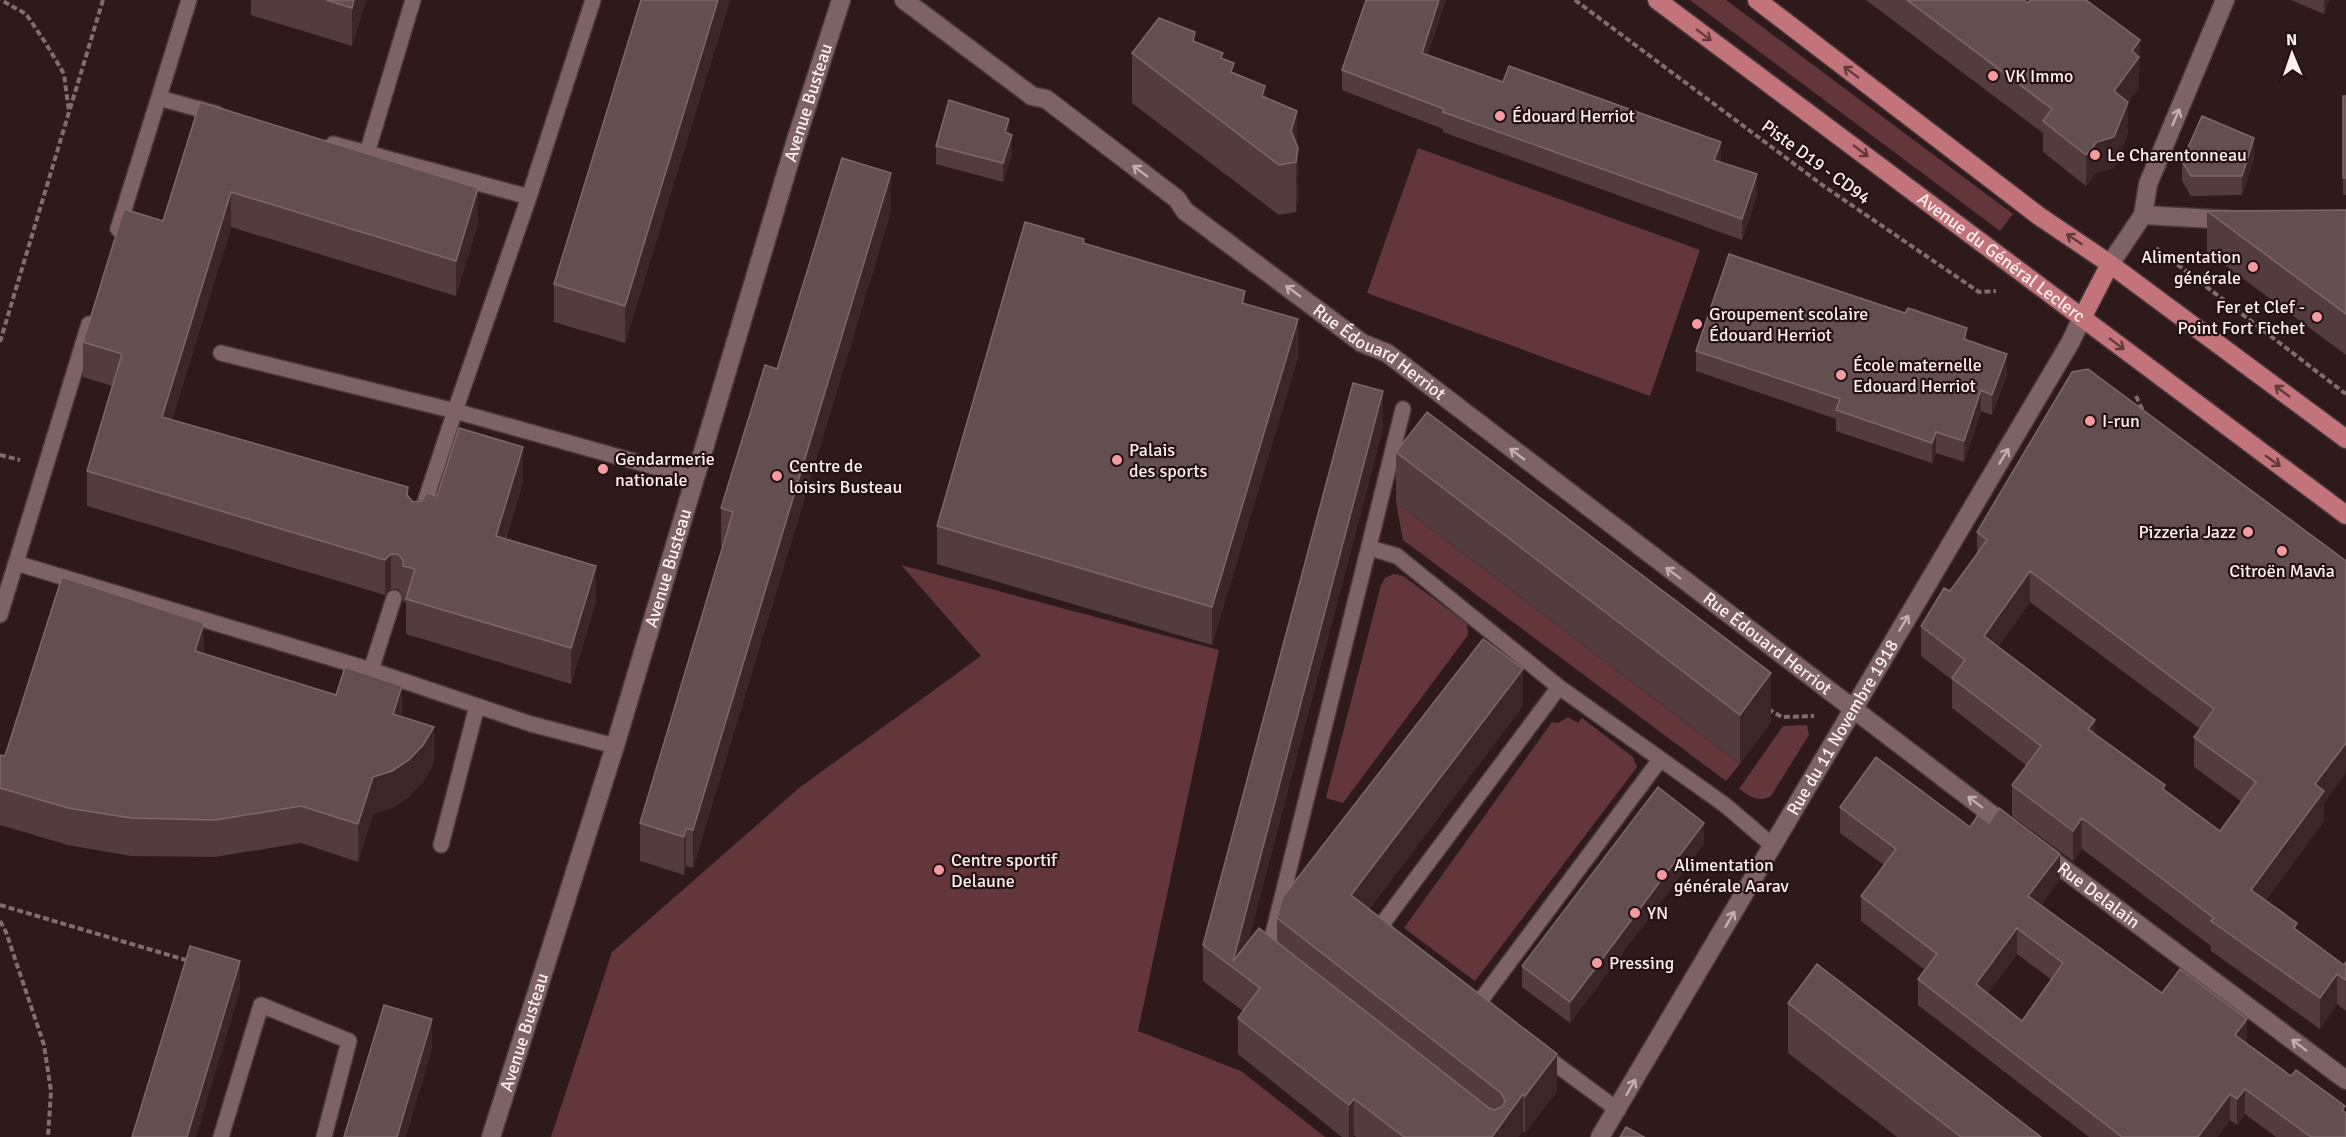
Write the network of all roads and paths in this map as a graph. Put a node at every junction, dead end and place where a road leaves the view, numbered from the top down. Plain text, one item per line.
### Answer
1 (1, 0) edge
2 (103, 0) edge
3 (189, 0) edge
4 (413, 0) edge
5 (593, 0) edge
6 (841, 0) edge
7 (904, 0) edge
8 (1575, 0) edge
9 (1657, 0) edge
10 (1757, 0) edge
11 (2225, 0) edge
12 (159, 98) junction
13 (69, 112) junction
14 (228, 117) edge
15 (321, 141) edge
16 (367, 153) junction
17 (529, 197) junction
18 (2143, 215) junction
19 (2252, 220) edge
20 (114, 244) edge
21 (2162, 253) dead end
22 (2110, 264) junction
23 (2005, 290) dead end
24 (93, 311) edge
25 (2082, 318) junction
26 (0, 342) edge
27 (221, 353) dead end
28 (2133, 388) dead end
29 (2346, 394) edge
30 (1403, 409) dead end
31 (455, 411) junction
32 (2144, 413) edge
33 (2346, 439) edge
34 (0, 455) edge
35 (13, 459) dead end
36 (694, 478) junction
37 (2346, 515) edge
38 (416, 528) edge
39 (1370, 548) junction
40 (16, 563) junction
41 (394, 598) dead end
42 (0, 615) edge
43 (371, 670) junction
44 (1559, 687) junction
45 (1760, 704) edge
46 (477, 706) junction
47 (1853, 710) junction
48 (1815, 716) dead end
49 (615, 746) junction
50 (1659, 761) junction
51 (441, 845) dead end
52 (1773, 846) junction
53 (0, 905) edge
54 (0, 921) edge
55 (1395, 945) edge
56 (201, 964) edge
57 (1275, 966) edge
58 (1476, 1008) edge
59 (1531, 1047) edge
60 (2346, 1080) edge
61 (1618, 1110) junction
62 (48, 1137) edge
63 (220, 1137) edge
64 (324, 1137) edge
65 (491, 1137) edge
66 (1600, 1137) edge

1 - 13 path
2 - 13 path
3 - 12 lane
4 - 16 lane
5 - 17 lane
6 - 36 street, Avenue Busteau
47 -> 7 street, Rue Édouard Herriot
8 - 23 path, Piste D19 - CD94
9 -> 25 main road, Avenue du Général Leclerc
22 -> 10 main road
18 -> 11 street
12 - 14 lane
12 - 20 lane
13 - 26 path
15 - 16 lane
16 - 17 lane
17 - 31 lane
18 - 19 street
18 - 22 street
21 - 29 path
22 - 25 main road
33 -> 22 main road
24 - 40 lane
25 -> 37 main road, Avenue du Général Leclerc
47 -> 25 street, Rue du 11 Novembre 1918
27 - 31 lane
28 - 32 path
30 - 39 lane
31 - 36 lane
31 - 38 lane
34 - 35 path
36 - 49 street, Avenue Busteau
39 - 44 lane
39 - 57 lane
40 - 42 lane
40 - 43 lane
41 - 43 lane
43 - 46 lane
44 - 50 lane
44 - 55 lane
45 - 48 path
46 - 49 lane
46 - 51 lane
47 - 52 street, Rue du 11 Novembre 1918
60 -> 47 street, Rue Delalain
49 - 65 street, Avenue Busteau
50 - 52 lane
50 - 58 lane
61 -> 52 street, Rue du 11 Novembre 1918
53 - 56 path
54 - 62 path
59 - 61 lane
61 - 66 street, Rue du 11 Novembre 1918
63 - 64 lane

